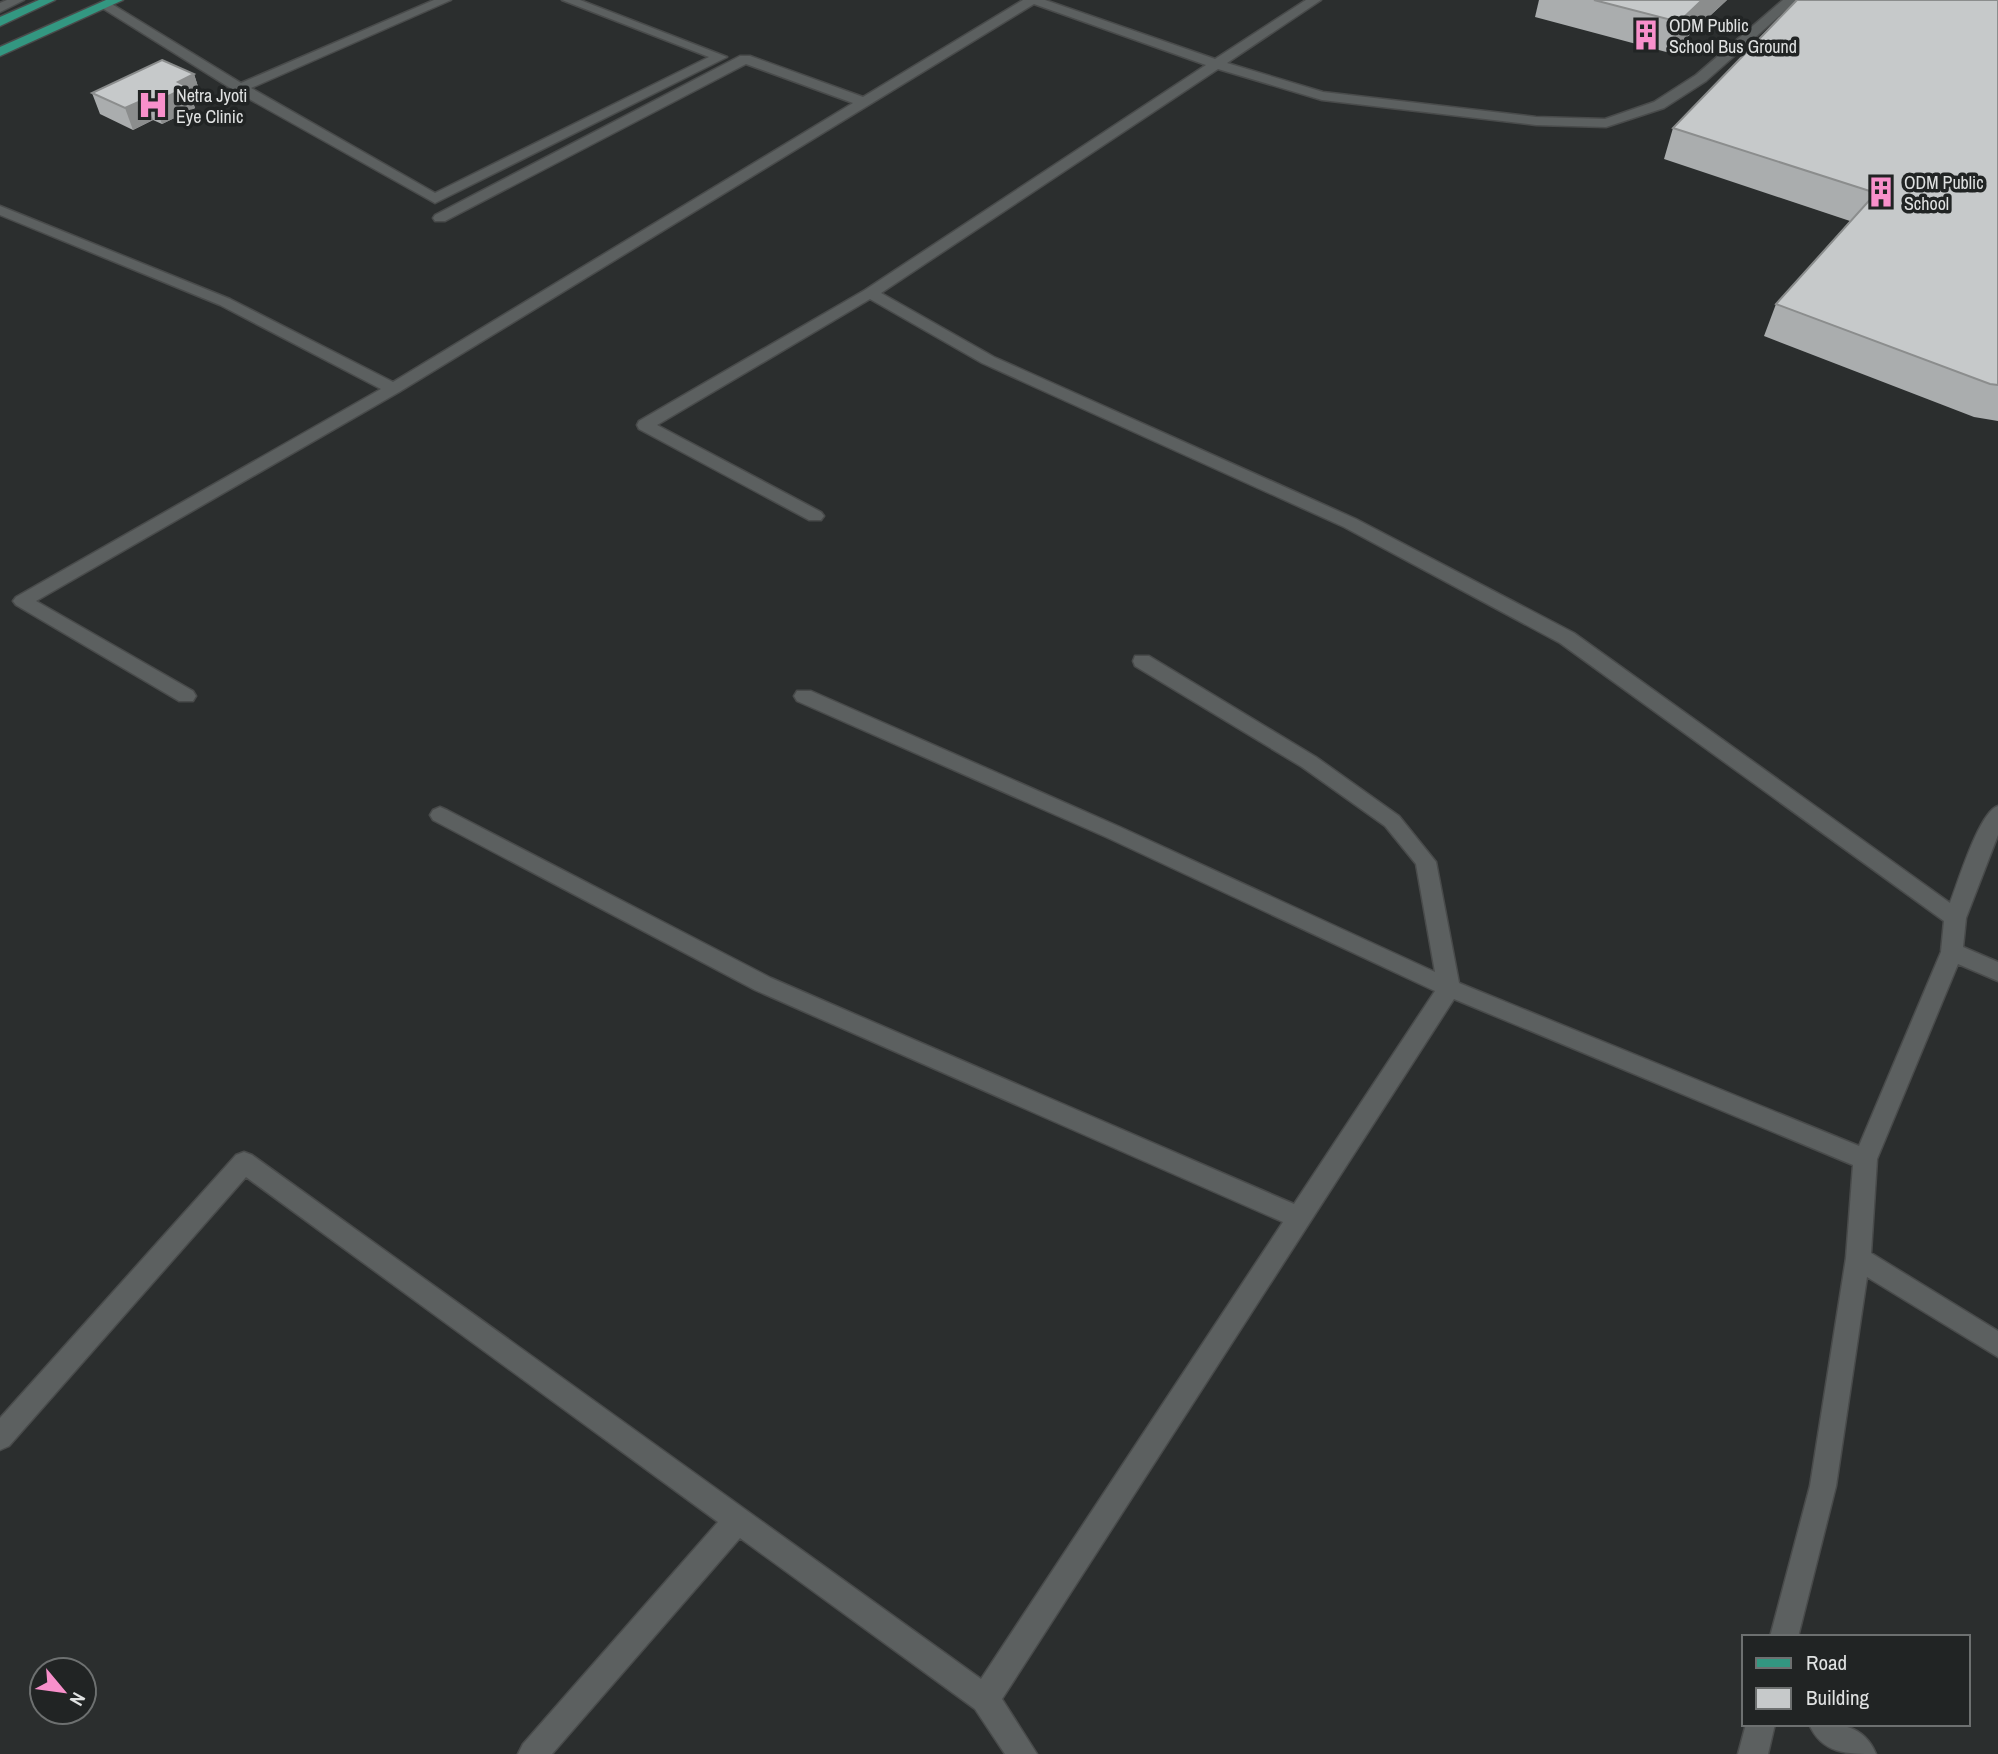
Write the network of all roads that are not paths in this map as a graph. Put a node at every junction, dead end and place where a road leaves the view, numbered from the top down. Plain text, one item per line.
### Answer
1 (18, 0) edge
2 (49, 0) edge
3 (445, 0) edge
4 (568, 0) edge
5 (1033, 0) edge
6 (1315, 0) edge
7 (1791, 0) edge
8 (111, 3) edge
9 (0, 8) edge
10 (0, 22) edge
11 (0, 52) edge
12 (1216, 64) junction
13 (240, 88) junction
14 (864, 102) junction
15 (0, 210) edge
16 (440, 218) dead end
17 (870, 292) junction
18 (393, 389) junction
19 (816, 516) dead end
20 (1142, 661) dead end
21 (187, 695) dead end
22 (804, 696) dead end
23 (1998, 814) edge
24 (440, 815) dead end
25 (1955, 918) junction
26 (1952, 952) junction
27 (1998, 972) edge
28 (1449, 988) junction
29 (1865, 1159) junction
30 (1298, 1217) junction
31 (1858, 1258) junction
32 (1998, 1345) edge
33 (0, 1437) edge
34 (738, 1520) junction
35 (1785, 1635) edge
36 (985, 1699) junction
37 (1760, 1726) edge
38 (1826, 1726) edge
39 (533, 1754) edge
40 (1022, 1754) edge
41 (1753, 1754) edge
42 (1861, 1754) edge

1 - 9 street
2 - 10 main road
3 - 13 street
4 - 13 street
5 - 12 street
5 - 14 street
6 - 12 street
7 - 12 street
8 - 11 main road
8 - 13 street
12 - 17 street
14 - 16 street
14 - 18 street
15 - 18 street
17 - 19 street
17 - 25 street
18 - 21 street
20 - 28 street
22 - 28 street
23 - 25 street
24 - 30 street
25 - 26 street
26 - 27 street
26 - 29 street
28 - 29 street
28 - 30 street
29 - 31 street
30 - 36 street
31 - 32 street
31 - 35 street
33 - 34 street
34 - 36 street
34 - 39 street
36 - 40 street
37 - 41 street
38 - 42 street

